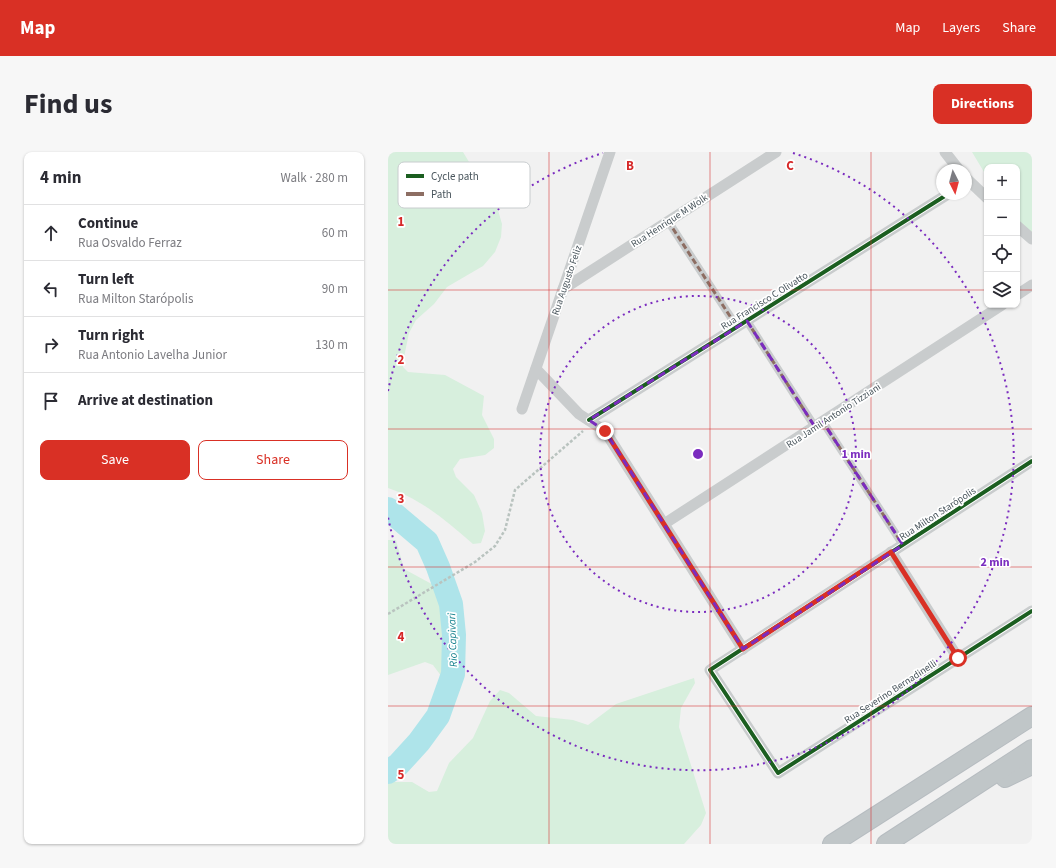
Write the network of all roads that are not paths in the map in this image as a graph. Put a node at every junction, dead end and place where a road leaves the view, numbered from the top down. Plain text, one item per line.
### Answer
1 (610, 152) edge
2 (776, 152) edge
3 (945, 152) edge
4 (955, 164) edge
5 (972, 185) edge
6 (984, 195) edge
7 (939, 200) edge
8 (668, 221) junction
9 (1020, 229) edge
10 (1032, 239) edge
11 (1032, 285) edge
12 (563, 289) junction
13 (1020, 293) edge
14 (997, 308) edge
15 (747, 321) junction
16 (737, 327) junction
17 (536, 369) junction
18 (522, 409) dead end
19 (589, 420) junction
20 (819, 424) junction
21 (1032, 461) edge
22 (664, 524) junction
23 (903, 545) junction
24 (891, 552) junction
25 (1032, 611) edge
26 (743, 649) junction
27 (958, 658) junction
28 (1032, 716) edge
29 (1032, 749) edge
30 (1032, 765) edge
31 (778, 773) joint
32 (946, 805) junction
33 (832, 844) edge
34 (886, 844) edge

1 - 12 street, Rua Augusto Feliz
2 - 8 street, Rua Henrique M Wolk
3 - 4 street
5 - 6 street
7 - 15 street, Rua Francisco C Olivatto
8 - 12 street, Rua Henrique M Wolk
8 - 16 street
9 - 10 street
11 - 13 street
12 - 17 street, Rua Augusto Feliz
14 - 20 street, Rua Jamil Antonio Tizziani
15 - 16 street, Rua Francisco C Olivatto
15 - 20 street
16 - 19 street, Rua Francisco C Olivatto
17 - 18 street, Rua Augusto Feliz
17 - 19 street
19 - 22 street
20 - 22 street, Rua Jamil Antonio Tizziani
20 - 23 street
21 - 23 street, Rua Milton Starópolis
22 - 26 street
23 - 24 street, Rua Milton Starópolis
24 - 26 street, Rua Milton Starópolis
24 - 27 street
25 - 27 street, Rua Severino Bernadinelli
26 - 31 street, Rua Milton Starópolis
27 - 31 street, Rua Severino Bernadinelli
28 - 33 highway
29 - 32 highway
30 - 32 highway
32 - 34 highway

